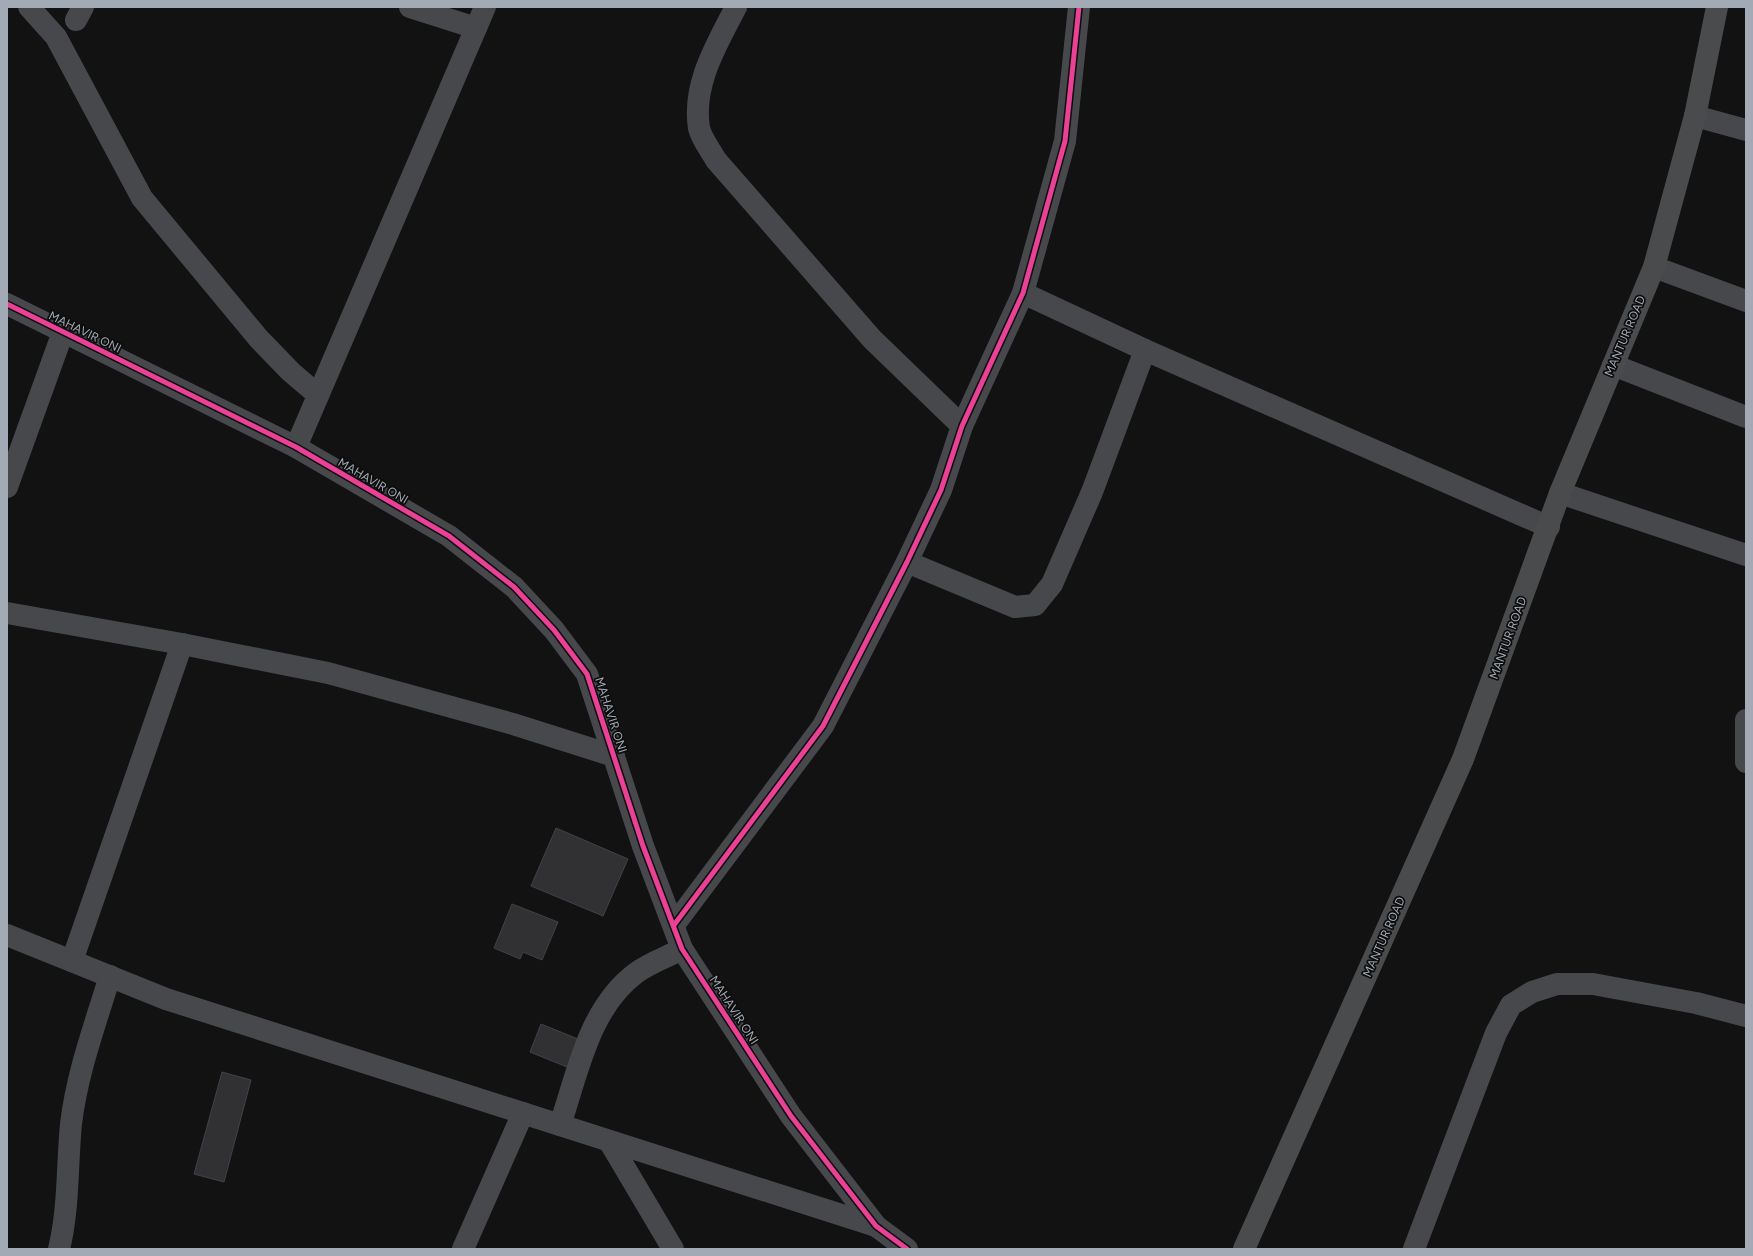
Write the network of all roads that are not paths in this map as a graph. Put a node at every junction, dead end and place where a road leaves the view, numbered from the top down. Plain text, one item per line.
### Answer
1 (29, 7) edge
2 (410, 7) edge
3 (485, 7) edge
4 (736, 7) edge
5 (1079, 7) edge
6 (1717, 7) edge
7 (476, 28) junction
8 (1695, 116) junction
9 (1746, 130) edge
10 (1654, 267) junction
11 (1023, 293) junction
12 (1746, 300) edge
13 (7, 304) edge
14 (63, 332) junction
15 (1145, 350) junction
16 (1613, 365) junction
17 (318, 395) junction
18 (1746, 417) edge
19 (962, 426) junction
20 (296, 447) junction
21 (7, 487) edge
22 (1560, 493) junction
23 (1549, 527) junction
24 (1746, 555) edge
25 (907, 562) junction
26 (7, 613) edge
27 (182, 644) junction
28 (1746, 720) edge
29 (614, 756) junction
30 (1746, 762) edge
31 (674, 925) junction
32 (7, 934) edge
33 (682, 949) junction
34 (72, 961) junction
35 (110, 976) junction
36 (1746, 1016) edge
37 (523, 1113) junction
38 (560, 1125) junction
39 (609, 1141) junction
40 (876, 1226) junction
41 (59, 1249) edge
42 (463, 1249) edge
43 (673, 1249) edge
44 (907, 1249) edge
45 (1244, 1249) edge
46 (1414, 1249) edge

1 - 17 street
2 - 7 street
3 - 7 street
4 - 19 street
5 - 11 street
6 - 8 main road, MANTUR ROAD
7 - 17 street
8 - 9 street
8 - 10 main road, MANTUR ROAD
10 - 12 street
10 - 16 main road, MANTUR ROAD
11 - 15 street
11 - 19 street
13 - 14 street, MAHAVIR ONI
14 - 20 street, MAHAVIR ONI
14 - 21 street
15 - 23 street
15 - 25 street
16 - 18 street
16 - 22 main road, MANTUR ROAD
17 - 20 street
19 - 25 street
20 - 29 street, MAHAVIR ONI
22 - 23 main road, MANTUR ROAD
22 - 24 street
23 - 45 main road, MANTUR ROAD
25 - 31 street
26 - 27 street
27 - 29 street
27 - 34 street
28 - 30 street
29 - 31 street, MAHAVIR ONI
31 - 33 street, MAHAVIR ONI
32 - 34 street
33 - 38 street
33 - 40 street, MAHAVIR ONI
34 - 35 street
35 - 37 street
35 - 41 street
36 - 46 street
37 - 38 street
37 - 42 street
38 - 39 street
39 - 40 street
39 - 43 street
40 - 44 street, MAHAVIR ONI

